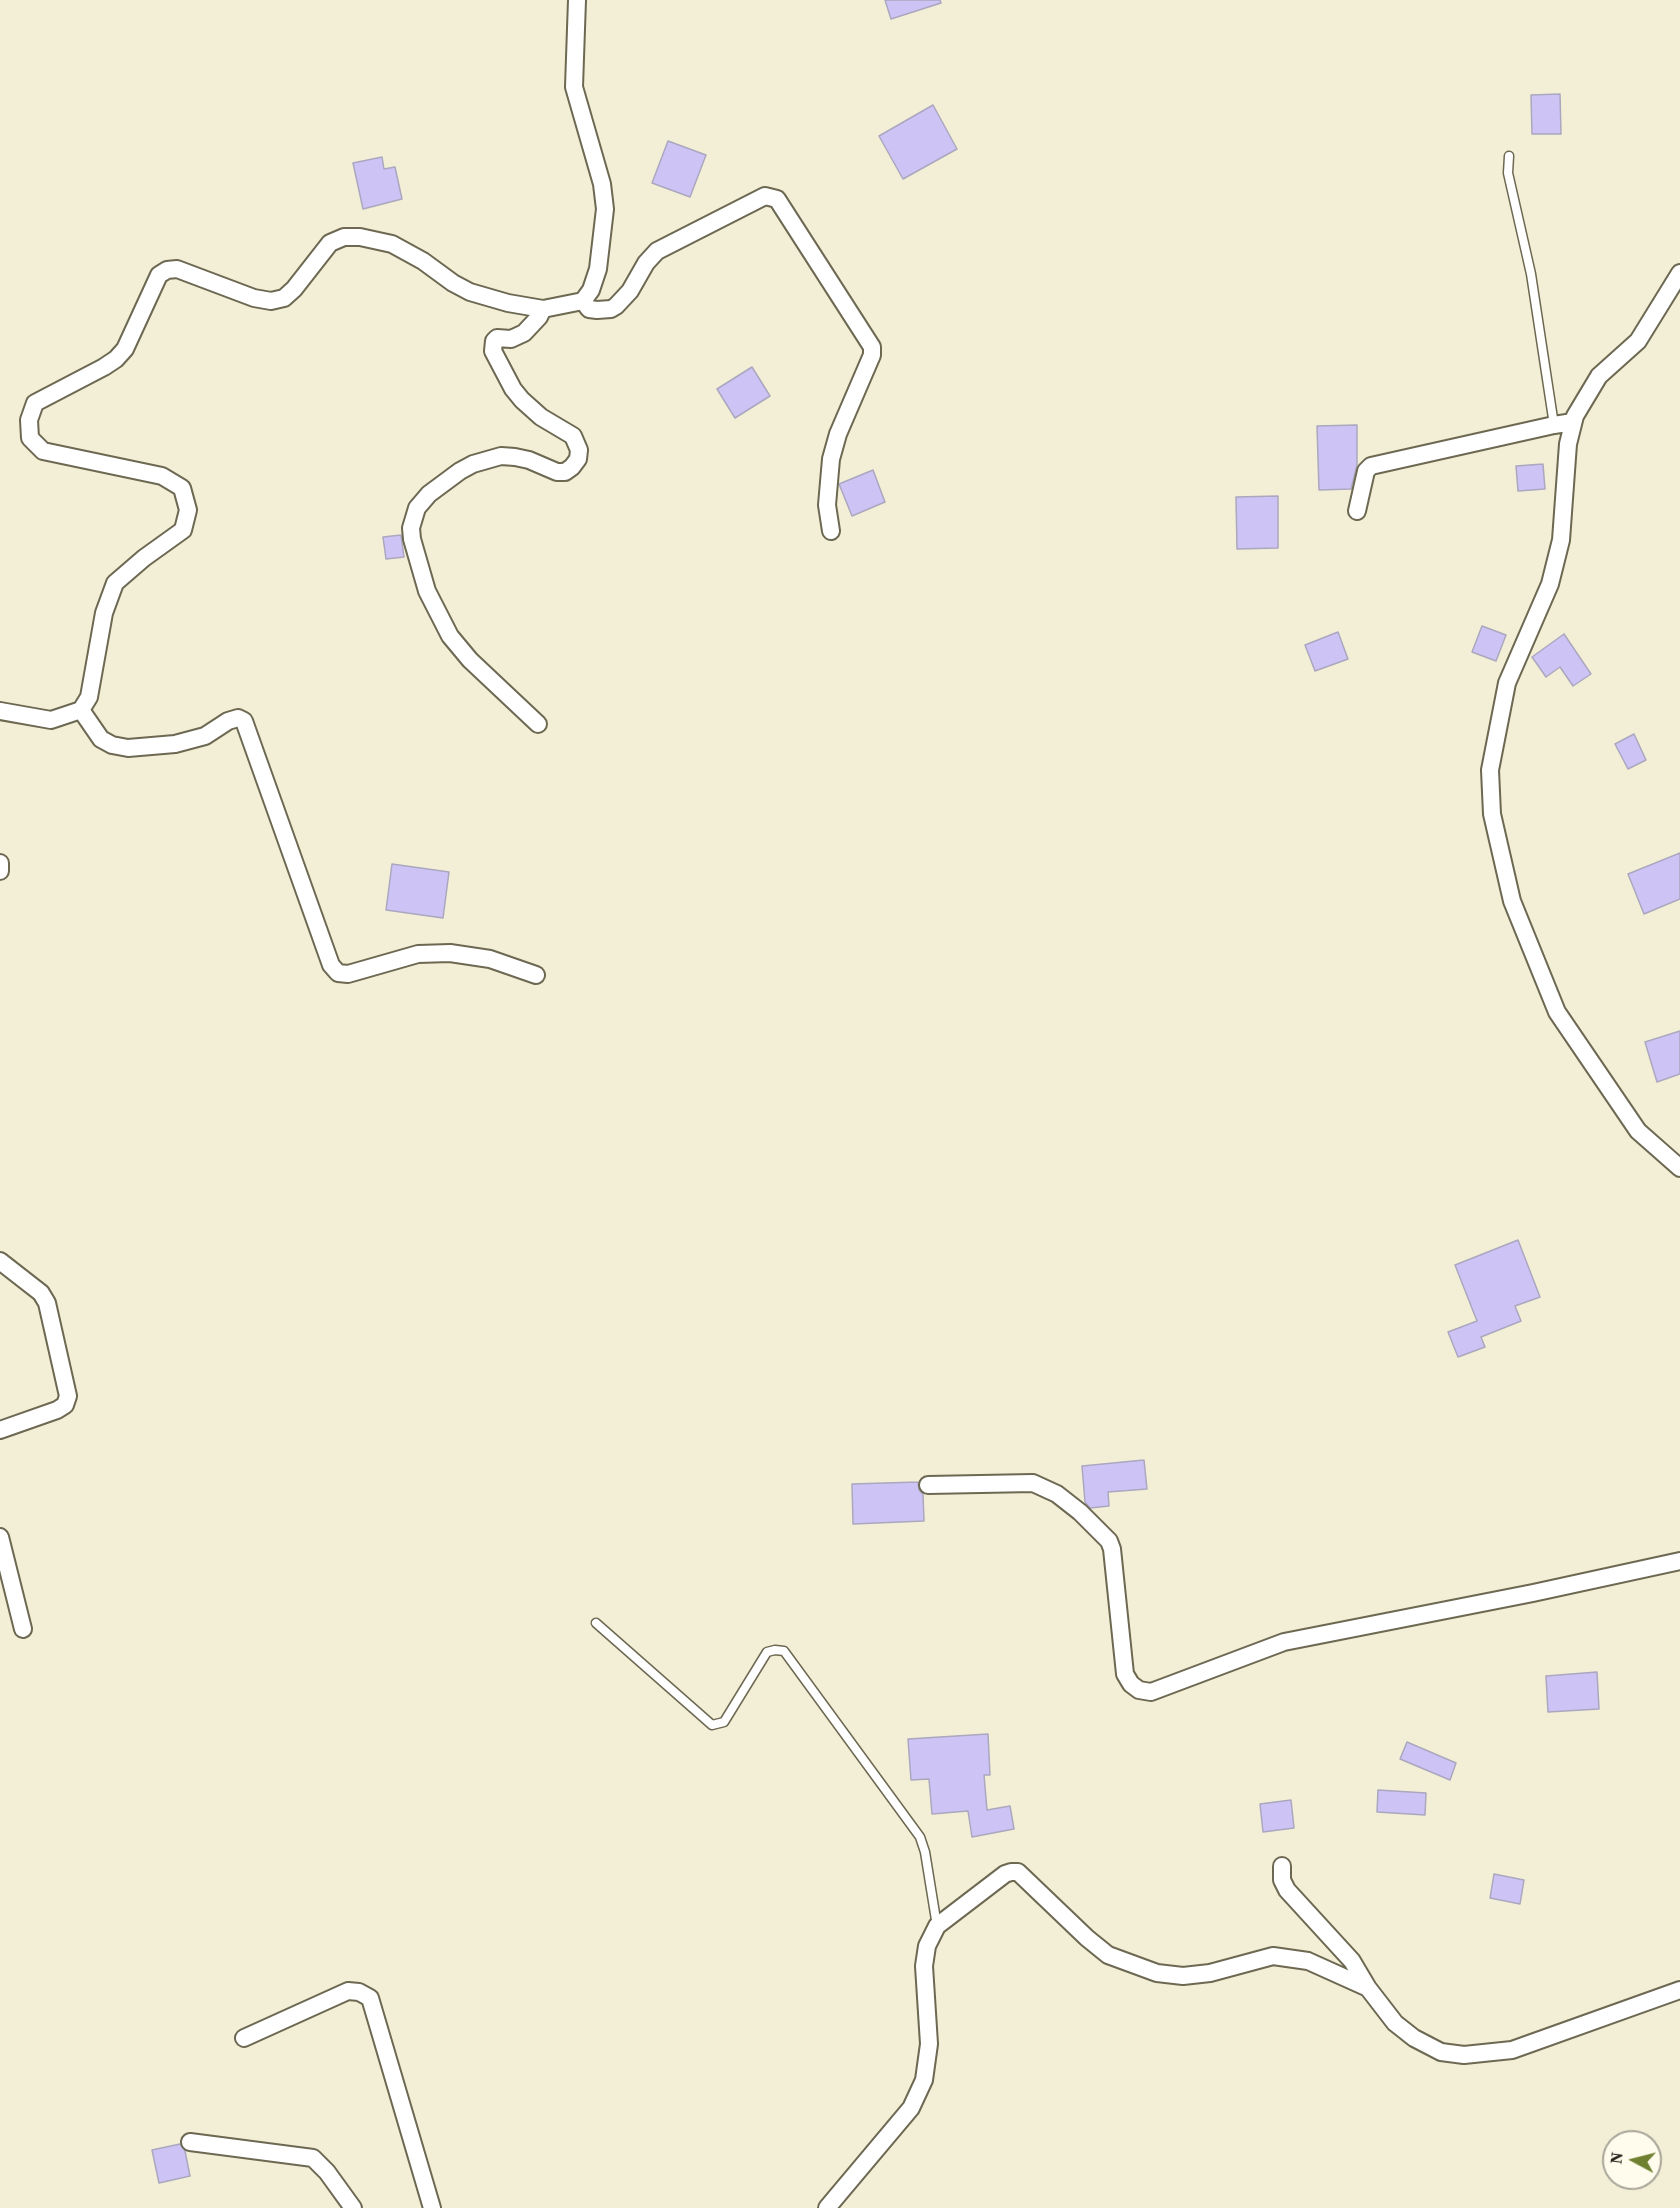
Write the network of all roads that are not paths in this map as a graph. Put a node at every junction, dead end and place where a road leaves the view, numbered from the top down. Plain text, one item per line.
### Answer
1 (578, 0) edge
2 (1509, 156) dead end
3 (1680, 273) edge
4 (583, 301) junction
5 (543, 309) junction
6 (1574, 422) junction
7 (1554, 425) junction
8 (1357, 511) dead end
9 (831, 531) dead end
10 (81, 710) junction
11 (0, 711) edge
12 (538, 724) dead end
13 (0, 863) edge
14 (0, 870) edge
15 (536, 975) dead end
16 (1680, 1168) edge
17 (0, 1261) edge
18 (0, 1430) edge
19 (928, 1485) dead end
20 (0, 1537) edge
21 (1680, 1561) edge
22 (596, 1623) dead end
23 (23, 1629) dead end
24 (1282, 1866) dead end
25 (937, 1926) junction
26 (1368, 1988) junction
27 (1680, 1990) edge
28 (244, 2038) dead end
29 (190, 2142) dead end
30 (353, 2208) edge
31 (432, 2208) edge
32 (828, 2208) edge

1 - 4 street
2 - 7 lane
3 - 6 street
4 - 5 street
4 - 9 street
5 - 10 street
5 - 12 street
6 - 7 street
6 - 16 street
7 - 8 street
10 - 11 street
10 - 15 street
13 - 14 street
17 - 18 street
19 - 21 street
20 - 23 street
22 - 25 lane
24 - 26 street
25 - 26 street
25 - 32 street
26 - 27 street
28 - 31 street
29 - 30 street

